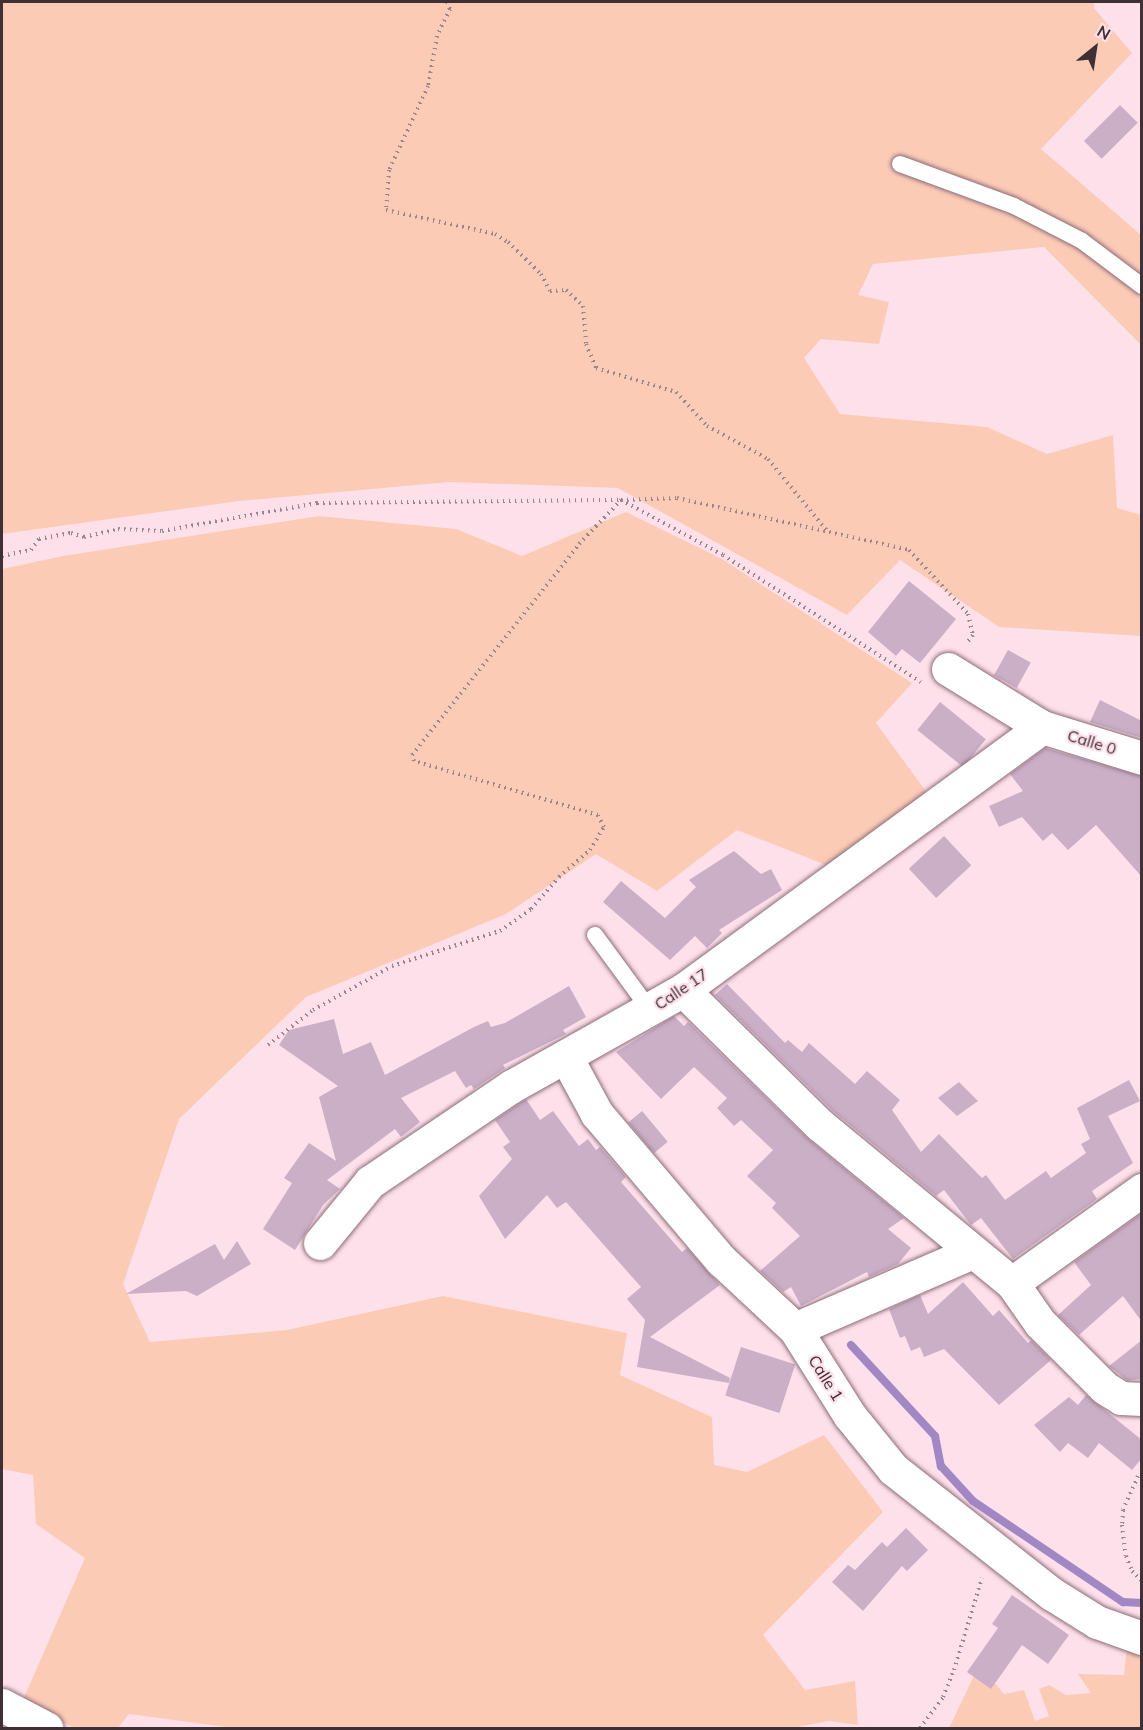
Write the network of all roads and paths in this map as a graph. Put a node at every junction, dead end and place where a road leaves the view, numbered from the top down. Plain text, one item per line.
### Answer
1 (447, 2) edge
2 (900, 164) dead end
3 (1142, 286) edge
4 (621, 500) junction
5 (828, 532) junction
6 (2, 556) edge
7 (948, 669) junction
8 (1042, 727) junction
9 (1142, 758) edge
10 (595, 935) dead end
11 (683, 990) junction
12 (650, 1010) junction
13 (268, 1045) dead end
14 (566, 1057) junction
15 (1142, 1190) edge
16 (320, 1243) dead end
17 (973, 1252) junction
18 (1012, 1283) junction
19 (795, 1329) junction
20 (1142, 1399) edge
21 (1138, 1476) dead end
22 (993, 1547) junction
23 (1142, 1581) edge
24 (1142, 1638) edge
25 (2, 1705) edge
26 (45, 1728) edge
27 (920, 1728) edge

1 - 5 path
2 - 3 lane
4 - 5 path
4 - 6 path
4 - 7 path
4 - 13 path
5 - 7 path
7 - 8 street, Calle 0
8 - 9 street, Calle 0
8 - 11 street, Calle 17
10 - 12 lane
11 - 12 street, Calle 17
11 - 17 street
12 - 14 street, Calle 17
14 - 16 street, Calle 17
14 - 19 street, Calle 1
15 - 18 street
17 - 18 street
17 - 19 street
18 - 20 street
19 - 22 street, Calle 1
21 - 23 path
22 - 24 street, Calle 1
22 - 27 path
25 - 26 street

